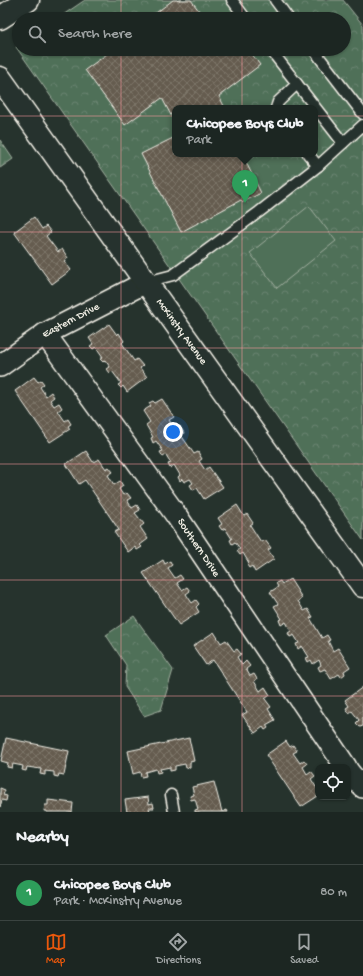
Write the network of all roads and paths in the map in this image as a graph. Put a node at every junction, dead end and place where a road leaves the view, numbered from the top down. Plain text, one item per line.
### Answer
1 (28, 0) edge
2 (232, 0) edge
3 (275, 0) edge
4 (241, 12) edge
5 (284, 12) edge
6 (0, 18) edge
7 (275, 56) edge
8 (318, 56) edge
9 (0, 78) edge
10 (297, 84) junction
11 (277, 105) edge
12 (313, 105) edge
13 (318, 111) edge
14 (363, 114) edge
15 (363, 125) edge
16 (343, 143) junction
17 (310, 157) edge
18 (318, 166) junction
19 (146, 282) junction
20 (45, 334) junction
21 (0, 366) edge
22 (363, 586) edge
23 (344, 764) edge
24 (351, 775) edge
25 (363, 787) edge
26 (171, 795) dead end
27 (174, 812) edge

1 - 6 street
2 - 4 lane
3 - 5 lane
7 - 10 lane
8 - 14 lane
9 - 19 street, McKinstry Avenue
10 - 11 lane
10 - 12 lane
13 - 16 lane
15 - 16 lane
16 - 18 lane
17 - 18 lane
18 - 19 lane
19 - 20 street, Eastern Drive
19 - 22 street, McKinstry Avenue
20 - 21 street, Eastern Drive
20 - 23 street, Southern Drive
24 - 25 street
26 - 27 lane

